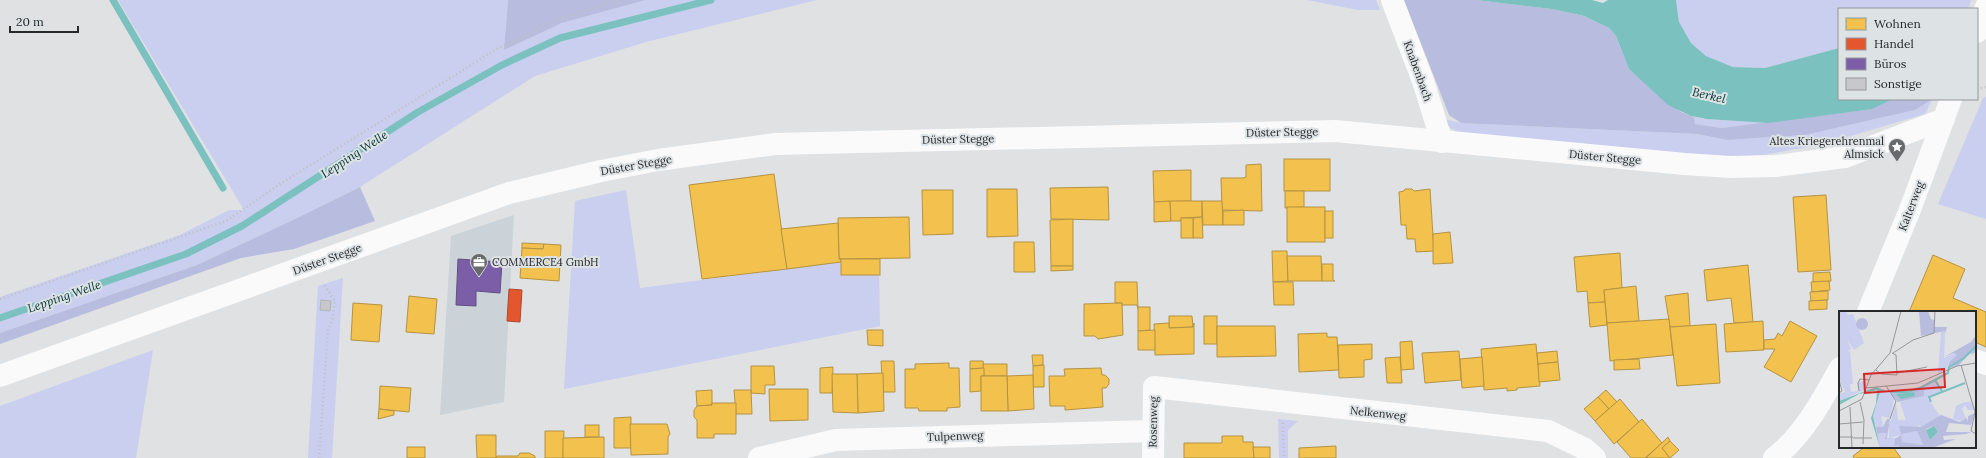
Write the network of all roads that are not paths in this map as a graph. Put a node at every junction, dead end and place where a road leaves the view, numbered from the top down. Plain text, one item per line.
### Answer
1 (1392, 0) edge
2 (1986, 7) edge
3 (1978, 29) edge
4 (1948, 109) edge
5 (1442, 142) junction
6 (1869, 311) edge
7 (1976, 360) edge
8 (1986, 364) edge
9 (1839, 370) edge
10 (0, 376) edge
11 (1154, 387) joint
12 (1152, 431) junction
13 (759, 458) edge
14 (1153, 458) edge
15 (1595, 458) edge
16 (1774, 458) edge

1 - 5 street, Knabenbach
2 - 3 street
4 - 5 street, Düster Stegge
4 - 6 street, Kalterweg
5 - 10 street, Düster Stegge
7 - 8 street
9 - 16 street
11 - 12 street, Rosenweg
11 - 15 street, Nelkenweg
12 - 13 street, Tulpenweg
12 - 14 street, Rosenweg

